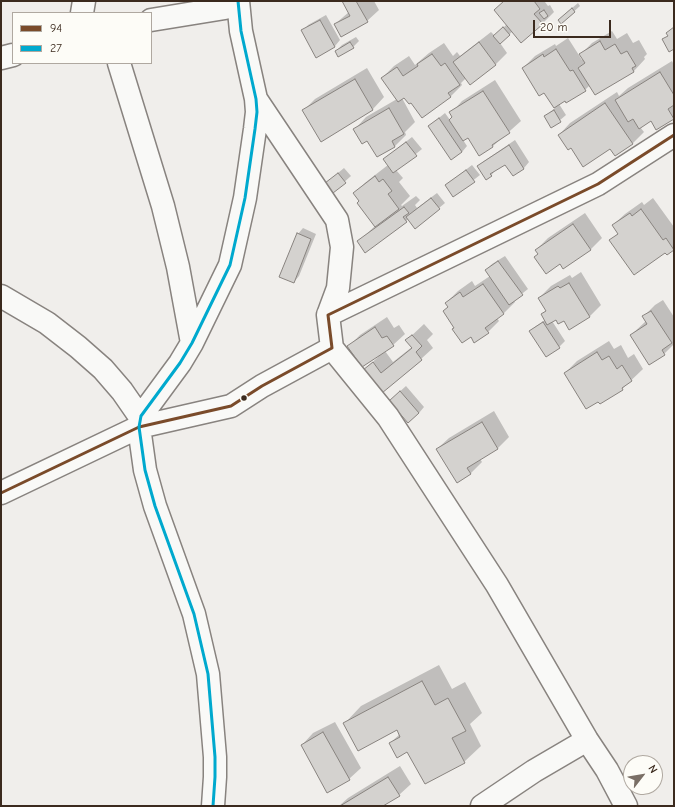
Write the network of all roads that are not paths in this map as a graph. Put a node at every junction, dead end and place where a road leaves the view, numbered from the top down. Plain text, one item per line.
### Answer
1 (84, 1) edge
2 (228, 3) edge
3 (82, 12) edge
4 (152, 20) edge
5 (12, 55) edge
6 (1, 58) edge
7 (119, 64) edge
8 (256, 99) junction
9 (674, 135) edge
10 (1, 296) edge
11 (328, 315) junction
12 (192, 343) junction
13 (332, 348) junction
14 (140, 422) junction
15 (1, 493) edge
16 (587, 740) junction
17 (213, 806) edge
18 (482, 806) edge
19 (626, 806) edge

1 - 3 street
2 - 4 street
2 - 8 street
5 - 6 street
7 - 12 street
8 - 11 street
8 - 12 street
9 - 11 street
10 - 14 street
11 - 13 street
12 - 14 street
13 - 14 street
13 - 16 street
14 - 15 street
14 - 17 street
16 - 18 street
16 - 19 street

